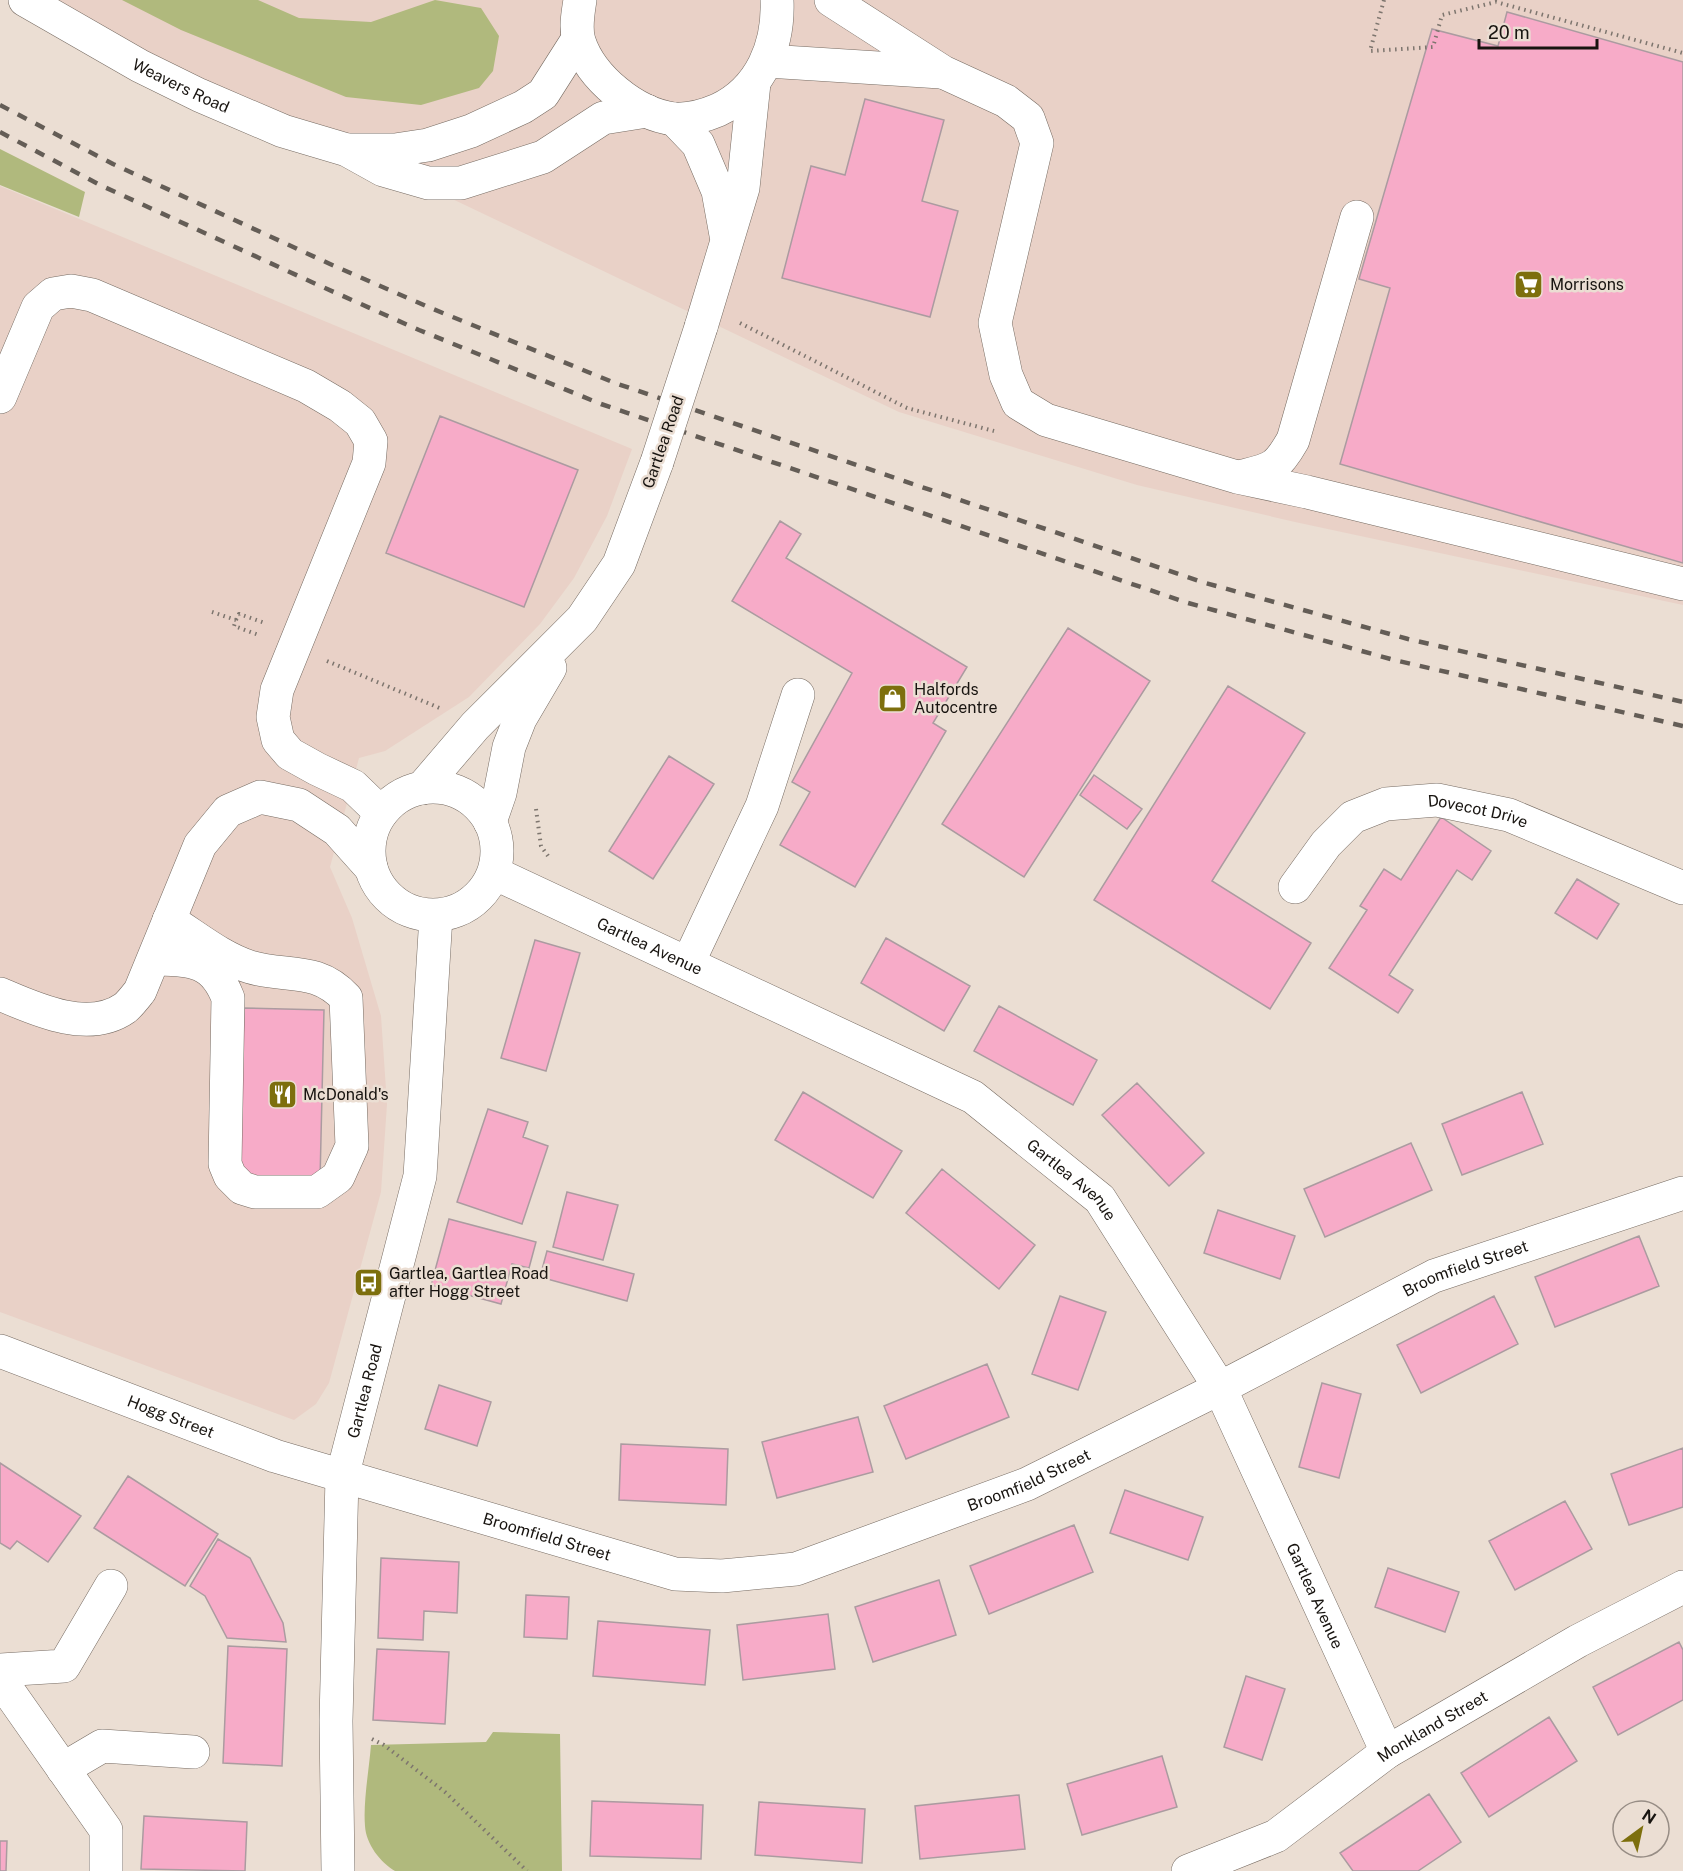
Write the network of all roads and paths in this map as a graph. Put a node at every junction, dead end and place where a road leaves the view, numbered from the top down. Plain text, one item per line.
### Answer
1 (24, 0) edge
2 (777, 0) edge
3 (831, 0) edge
4 (1384, 0) edge
5 (575, 14) edge
6 (1683, 53) edge
7 (760, 72) junction
8 (943, 72) junction
9 (661, 115) junction
10 (347, 150) junction
11 (1357, 217) dead end
12 (727, 242) junction
13 (0, 397) edge
14 (1237, 477) junction
15 (1683, 584) edge
16 (212, 612) dead end
17 (245, 630) dead end
18 (572, 630) junction
19 (798, 695) dead end
20 (422, 788) junction
21 (381, 813) junction
22 (490, 822) junction
23 (371, 868) junction
24 (494, 873) junction
25 (1295, 887) dead end
26 (1683, 888) edge
27 (436, 916) junction
28 (169, 920) junction
29 (154, 959) junction
30 (688, 963) junction
31 (0, 994) edge
32 (1683, 1193) edge
33 (0, 1351) edge
34 (1220, 1388) junction
35 (342, 1477) junction
36 (111, 1586) dead end
37 (1683, 1587) edge
38 (0, 1670) edge
39 (0, 1679) edge
40 (336, 1721) junction
41 (193, 1752) dead end
42 (1388, 1752) junction
43 (63, 1769) junction
44 (106, 1871) edge
45 (338, 1871) edge
46 (527, 1871) edge
47 (1188, 1871) edge

1 - 10 street, Weavers Road
2 - 7 street, Gartlea Road
3 - 8 street
4 - 6 path
5 - 9 street, Gartlea Road
5 - 10 street, Weavers Road
7 - 8 street
7 - 9 street, Weavers Road
7 - 12 street, Gartlea Road
8 - 14 street
9 - 10 street, Weavers Road
9 - 12 street, Gartlea Road
11 - 14 street
12 - 18 street, Gartlea Road, bridge
13 - 21 street
14 - 15 street
16 - 17 path
18 - 20 street, Gartlea Road
18 - 22 street, Gartlea Road
19 - 30 street
20 - 21 street, Gartlea Road
20 - 22 street, Gartlea Road
21 - 23 street, Gartlea Road
22 - 24 street, Gartlea Road
23 - 27 street, Gartlea Road
23 - 28 street
24 - 27 street, Gartlea Road
24 - 30 street, Gartlea Avenue
25 - 26 street, Dovecot Drive
27 - 35 street, Gartlea Road
28 - 29 street
28 - 29 street
29 - 31 street
30 - 34 street, Gartlea Avenue
32 - 34 street, Broomfield Street
33 - 35 street, Hogg Street
34 - 35 street, Broomfield Street
34 - 42 street, Gartlea Avenue
35 - 40 street, Gartlea Road
36 - 38 street
37 - 42 street, Monkland Street
39 - 43 street
40 - 45 street, Gartlea Road
40 - 46 path
41 - 43 street
42 - 47 street, Monkland Street
43 - 44 street

